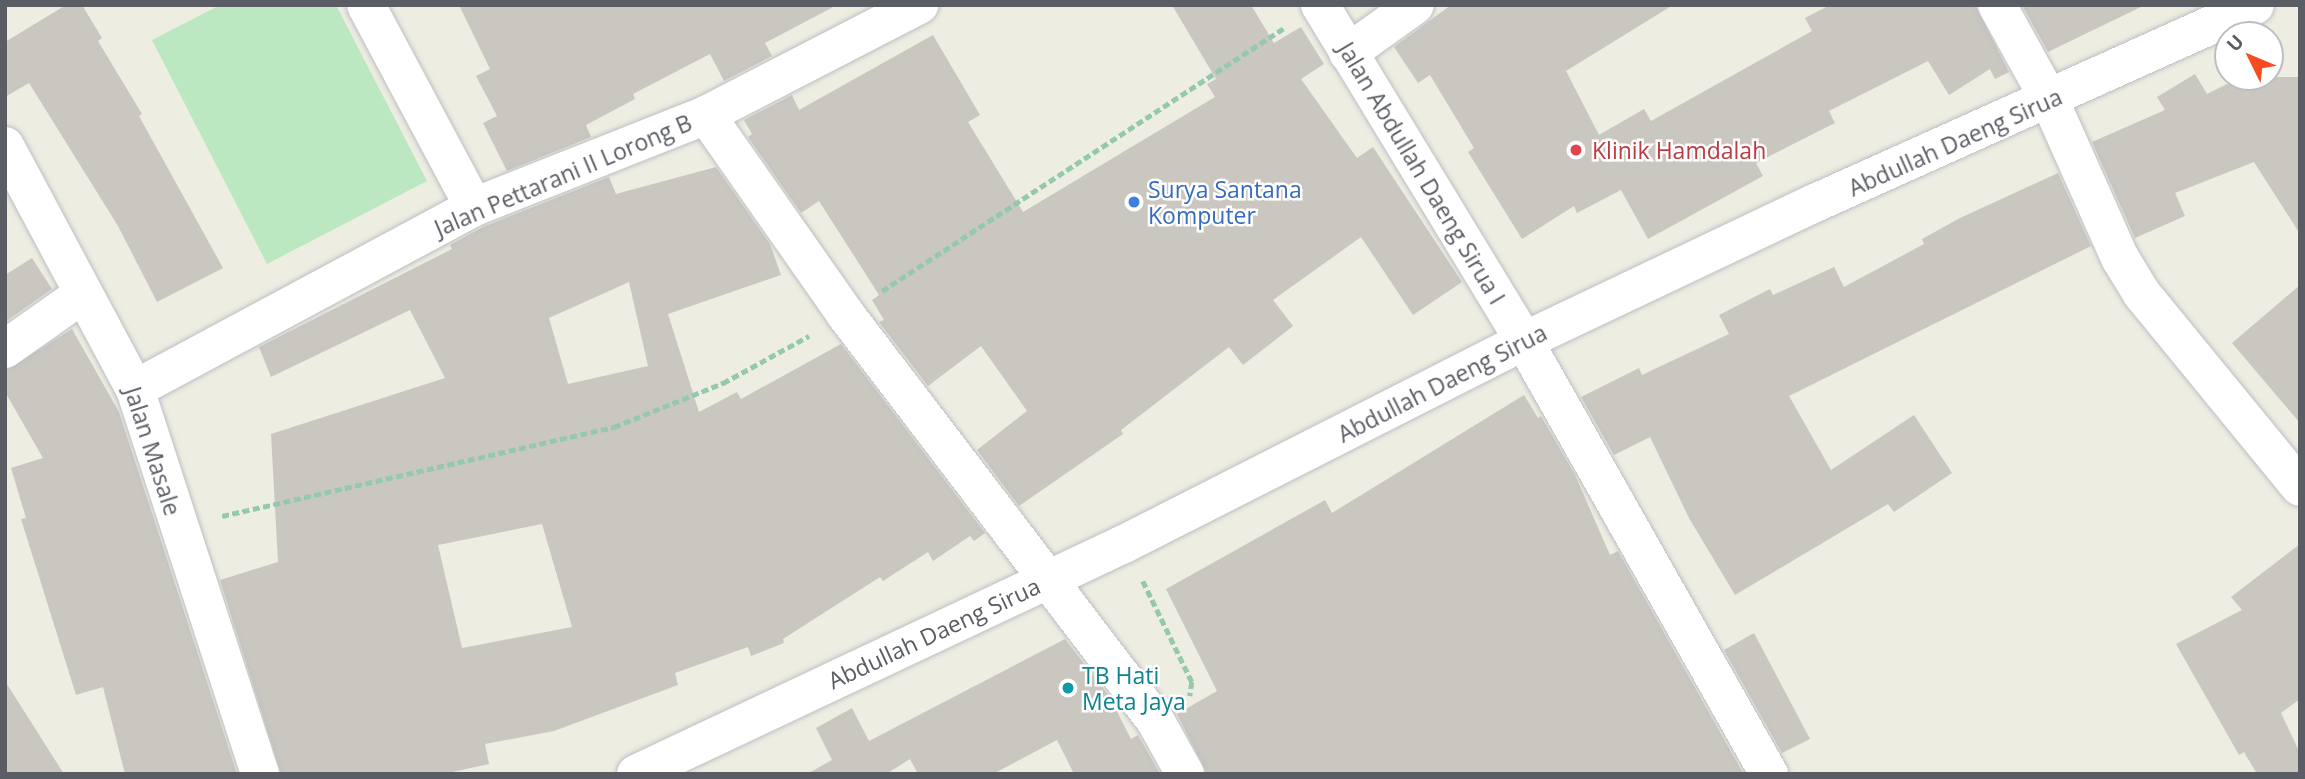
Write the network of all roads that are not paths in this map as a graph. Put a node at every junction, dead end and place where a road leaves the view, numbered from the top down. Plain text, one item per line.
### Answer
1 (366, 5) edge
2 (1415, 5) edge
3 (1997, 5) edge
4 (2255, 5) edge
5 (916, 6) edge
6 (1308, 13) edge
7 (1348, 53) junction
8 (2050, 101) junction
9 (706, 115) junction
10 (5, 146) edge
11 (474, 207) junction
12 (83, 294) junction
13 (1524, 341) junction
14 (5, 349) edge
15 (135, 389) junction
16 (2300, 487) edge
17 (1050, 579) junction
18 (260, 774) edge
19 (636, 774) edge
20 (1185, 774) edge
21 (1769, 774) edge

1 - 11 street
2 - 7 street
3 - 8 street
4 - 8 street, Abdullah Daeng Sirua
5 - 9 street, Jalan Pettarani II Lorong B
6 - 7 street, Jalan Abdullah Daeng Sirua I
7 - 13 street, Jalan Abdullah Daeng Sirua I
8 - 13 street, Abdullah Daeng Sirua
8 - 16 street
9 - 11 street, Jalan Pettarani II Lorong B
9 - 17 street
10 - 12 street, Jalan Masale
11 - 15 street, Jalan Pettarani II Lorong B
12 - 14 street
12 - 15 street, Jalan Masale
13 - 17 street, Abdullah Daeng Sirua
13 - 21 street, Jalan Abdullah Daeng Sirua I
15 - 18 street, Jalan Masale
17 - 19 street, Abdullah Daeng Sirua
17 - 20 street

